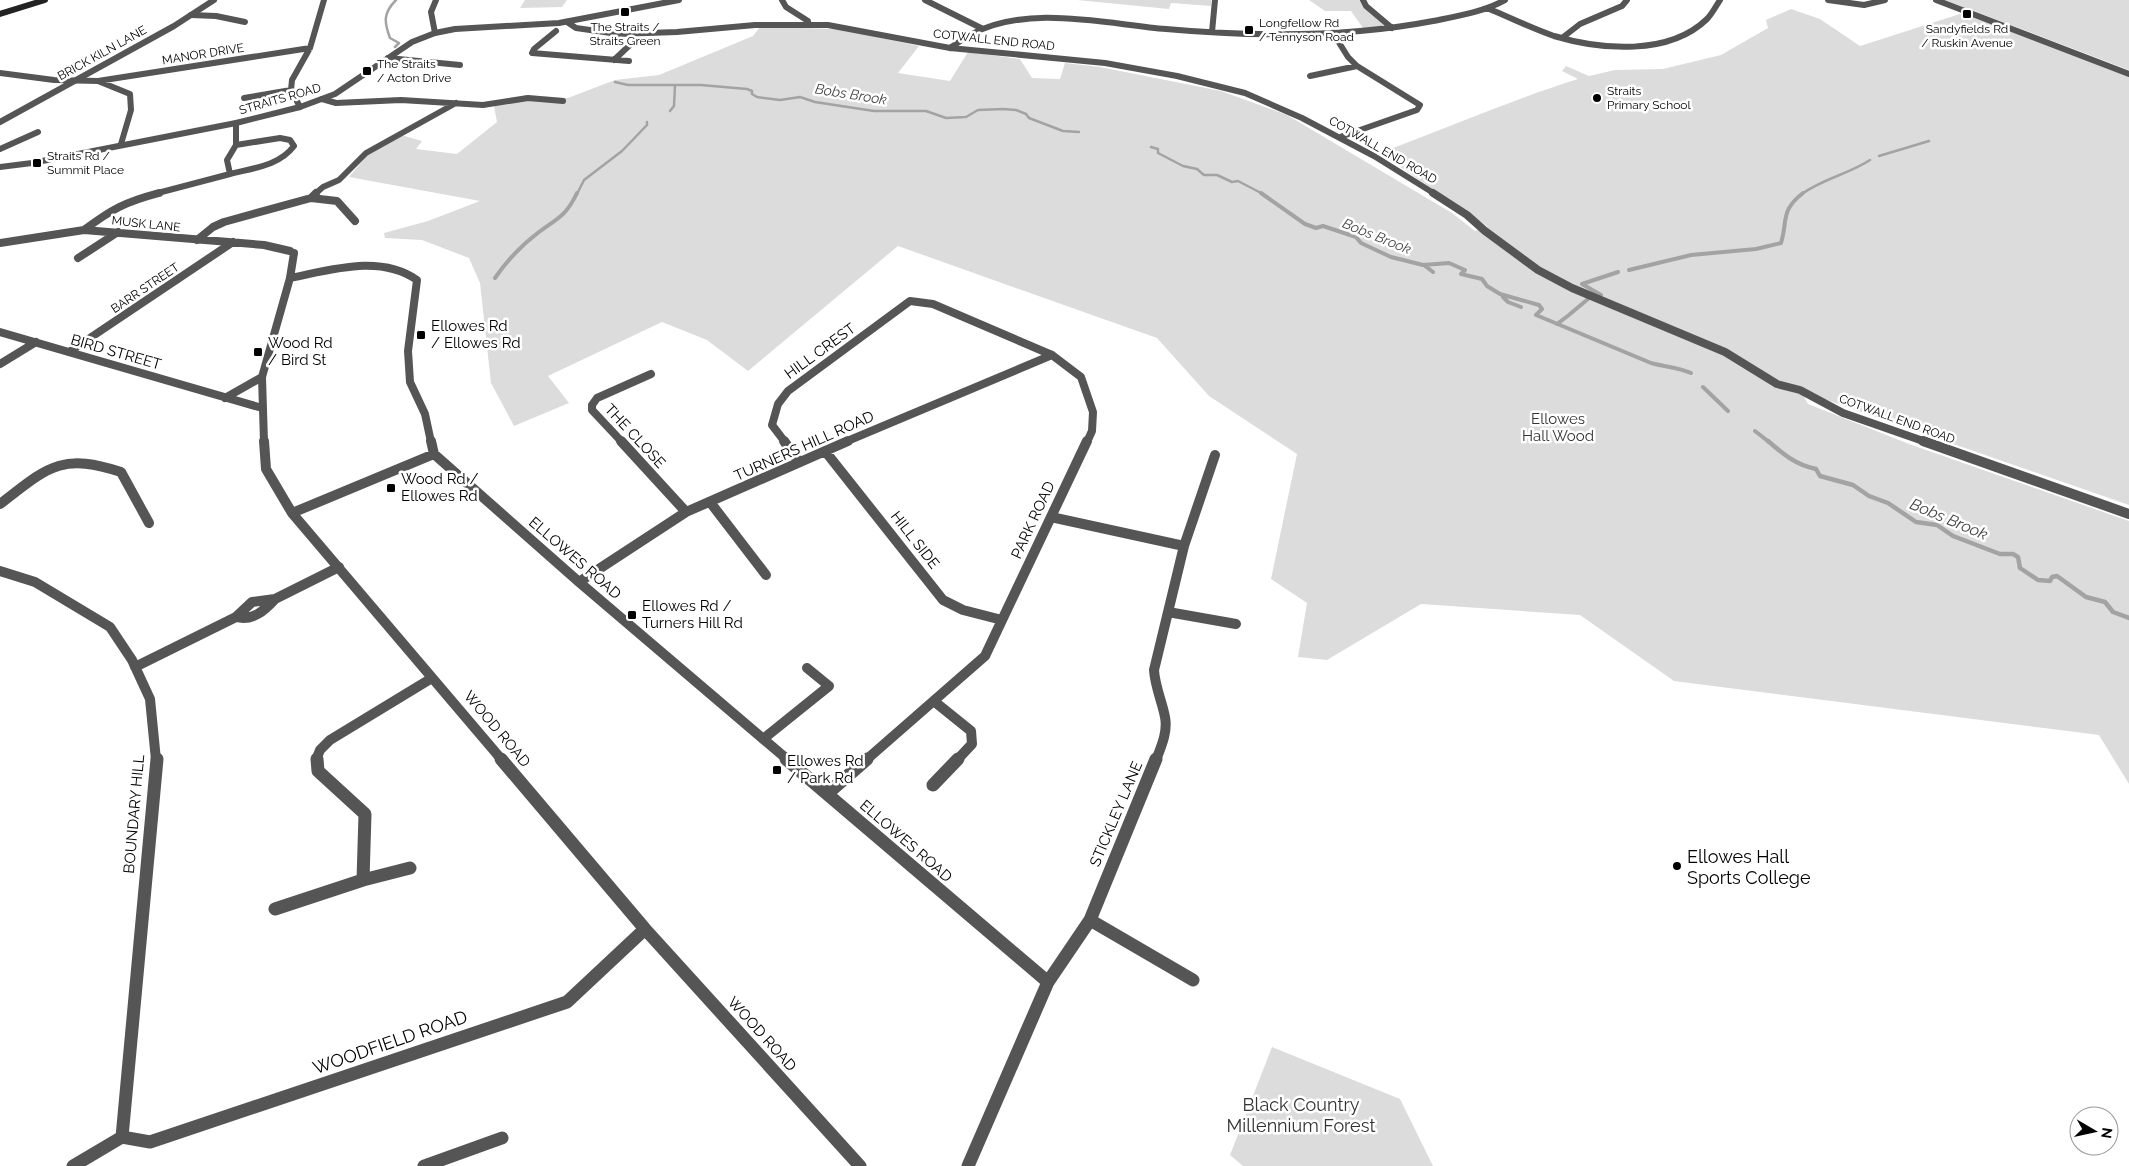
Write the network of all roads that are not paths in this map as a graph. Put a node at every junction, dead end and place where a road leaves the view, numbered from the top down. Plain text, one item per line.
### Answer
1 (45, 0) edge
2 (214, 0) edge
3 (324, 0) edge
4 (436, 0) edge
5 (679, 0) edge
6 (782, 0) edge
7 (924, 0) edge
8 (1215, 0) edge
9 (1363, 0) edge
10 (1505, 0) edge
11 (1627, 0) edge
12 (1720, 0) edge
13 (1828, 0) edge
14 (1885, 0) edge
15 (1936, 0) edge
16 (1487, 8) junction
17 (0, 14) edge
18 (191, 15) junction
19 (245, 22) dead end
20 (567, 22) junction
21 (808, 24) junction
22 (981, 28) junction
23 (1392, 28) junction
24 (556, 31) dead end
25 (1212, 32) junction
26 (435, 33) junction
27 (1333, 33) junction
28 (636, 34) junction
29 (1562, 38) junction
30 (310, 48) junction
31 (950, 48) junction
32 (388, 58) junction
33 (614, 60) junction
34 (629, 61) dead end
35 (460, 65) dead end
36 (1357, 66) junction
37 (0, 73) edge
38 (2129, 74) edge
39 (1309, 77) dead end
40 (75, 80) junction
41 (98, 80) junction
42 (291, 90) junction
43 (244, 98) dead end
44 (322, 100) junction
45 (548, 100) junction
46 (563, 101) dead end
47 (456, 104) junction
48 (542, 106) dead end
49 (300, 107) junction
50 (0, 122) edge
51 (236, 123) junction
52 (38, 132) dead end
53 (1340, 137) junction
54 (121, 144) junction
55 (236, 145) junction
56 (0, 149) edge
57 (0, 167) edge
58 (230, 174) junction
59 (310, 198) junction
60 (355, 220) dead end
61 (84, 230) junction
62 (118, 232) junction
63 (197, 240) junction
64 (0, 242) edge
65 (233, 242) junction
66 (292, 252) joint
67 (78, 258) dead end
68 (290, 278) junction
69 (910, 301) joint
70 (0, 332) edge
71 (36, 342) junction
72 (69, 352) junction
73 (1052, 355) junction
74 (0, 364) edge
75 (651, 374) dead end
76 (262, 377) junction
77 (225, 398) junction
78 (262, 408) junction
79 (825, 451) junction
80 (434, 454) junction
81 (1215, 455) dead end
82 (799, 462) junction
83 (710, 502) junction
84 (0, 504) edge
85 (686, 512) junction
86 (292, 513) junction
87 (2129, 514) edge
88 (1051, 517) junction
89 (149, 523) dead end
90 (1184, 546) junction
91 (339, 567) junction
92 (0, 571) edge
93 (766, 575) dead end
94 (579, 582) junction
95 (1168, 612) junction
96 (1002, 620) junction
97 (1236, 624) dead end
98 (135, 667) junction
99 (806, 668) dead end
100 (432, 678) junction
101 (935, 702) junction
102 (763, 739) junction
103 (933, 785) dead end
104 (828, 793) junction
105 (410, 868) dead end
106 (363, 880) junction
107 (275, 909) dead end
108 (1090, 920) junction
109 (645, 929) junction
110 (1193, 980) dead end
111 (1048, 982) junction
112 (122, 1137) junction
113 (502, 1138) dead end
114 (73, 1166) edge
115 (424, 1166) edge
116 (860, 1166) edge
117 (968, 1166) edge

1 - 17 main road
2 - 18 street, BRICK KILN LANE
3 - 30 street
4 - 26 street
5 - 20 street, STRAITS ROAD
6 - 21 street
7 - 22 street
8 - 25 street
9 - 23 street
10 - 16 street
11 - 29 street
12 - 29 street
13 - 14 street
15 - 38 street
16 - 23 street
16 - 29 street
18 - 19 street
18 - 40 street, BRICK KILN LANE
20 - 26 street, STRAITS ROAD
20 - 28 street, COTWALL END ROAD
21 - 28 street, COTWALL END ROAD
21 - 31 street, COTWALL END ROAD
22 - 25 street
22 - 31 street
23 - 27 street
24 - 33 street
25 - 27 street
26 - 32 street, STRAITS ROAD
27 - 36 street
28 - 33 street
30 - 41 street, MANOR DRIVE
30 - 42 street
31 - 53 street, COTWALL END ROAD
32 - 35 street
32 - 44 street, STRAITS ROAD
33 - 34 street
36 - 39 street
36 - 53 street
37 - 40 street, MANOR DRIVE
40 - 41 street, MANOR DRIVE
40 - 50 street, BRICK KILN LANE
41 - 54 street
42 - 43 street
42 - 49 street
44 - 47 street
44 - 49 street, STRAITS ROAD
45 - 46 street
45 - 47 street
45 - 48 street
47 - 59 street
49 - 51 street, STRAITS ROAD
51 - 54 street, STRAITS ROAD
51 - 55 street
52 - 56 street
53 - 87 street, COTWALL END ROAD
54 - 57 street, STRAITS ROAD
55 - 58 street
55 - 58 street
58 - 61 street
59 - 60 street
59 - 63 street
61 - 62 street, MUSK LANE
61 - 64 street, MUSK LANE
62 - 63 street, MUSK LANE
62 - 67 street
63 - 65 street, MUSK LANE
65 - 66 street, MUSK LANE
65 - 72 street, BARR STREET
66 - 68 street, WOOD ROAD
68 - 76 street, WOOD ROAD
68 - 80 street
69 - 73 street, PARK ROAD
69 - 82 street, HILL CREST
70 - 71 street, BIRD STREET
71 - 72 street, BIRD STREET
71 - 74 street
72 - 77 street, BIRD STREET
73 - 79 street, TURNERS HILL ROAD
73 - 88 street, PARK ROAD
75 - 85 street, THE CLOSE
76 - 77 street
76 - 78 street, WOOD ROAD
77 - 78 street, BIRD STREET
78 - 86 street, WOOD ROAD
79 - 82 street, TURNERS HILL ROAD
79 - 96 street, HILL SIDE
80 - 86 street
80 - 94 street, ELLOWES ROAD
81 - 90 street, STICKLEY LANE
82 - 83 street, TURNERS HILL ROAD
83 - 85 street, TURNERS HILL ROAD
83 - 93 street
84 - 89 street
85 - 94 street, TURNERS HILL ROAD
86 - 91 street, WOOD ROAD
88 - 90 street
88 - 96 street, PARK ROAD
90 - 95 street, STICKLEY LANE
91 - 98 street
91 - 100 street, WOOD ROAD
92 - 98 street, BOUNDARY HILL
94 - 102 street, ELLOWES ROAD
95 - 97 street
95 - 108 street, STICKLEY LANE
96 - 101 street, PARK ROAD
98 - 112 street, BOUNDARY HILL
99 - 102 street
100 - 106 street
100 - 109 street, WOOD ROAD
101 - 103 street
101 - 104 street, PARK ROAD
102 - 104 street, ELLOWES ROAD
104 - 111 street, ELLOWES ROAD
105 - 106 street
106 - 107 street
108 - 110 street
108 - 111 street, STICKLEY LANE
109 - 112 street, WOODFIELD ROAD
109 - 116 street, WOOD ROAD
111 - 117 street, STICKLEY LANE
112 - 114 street
113 - 115 street

